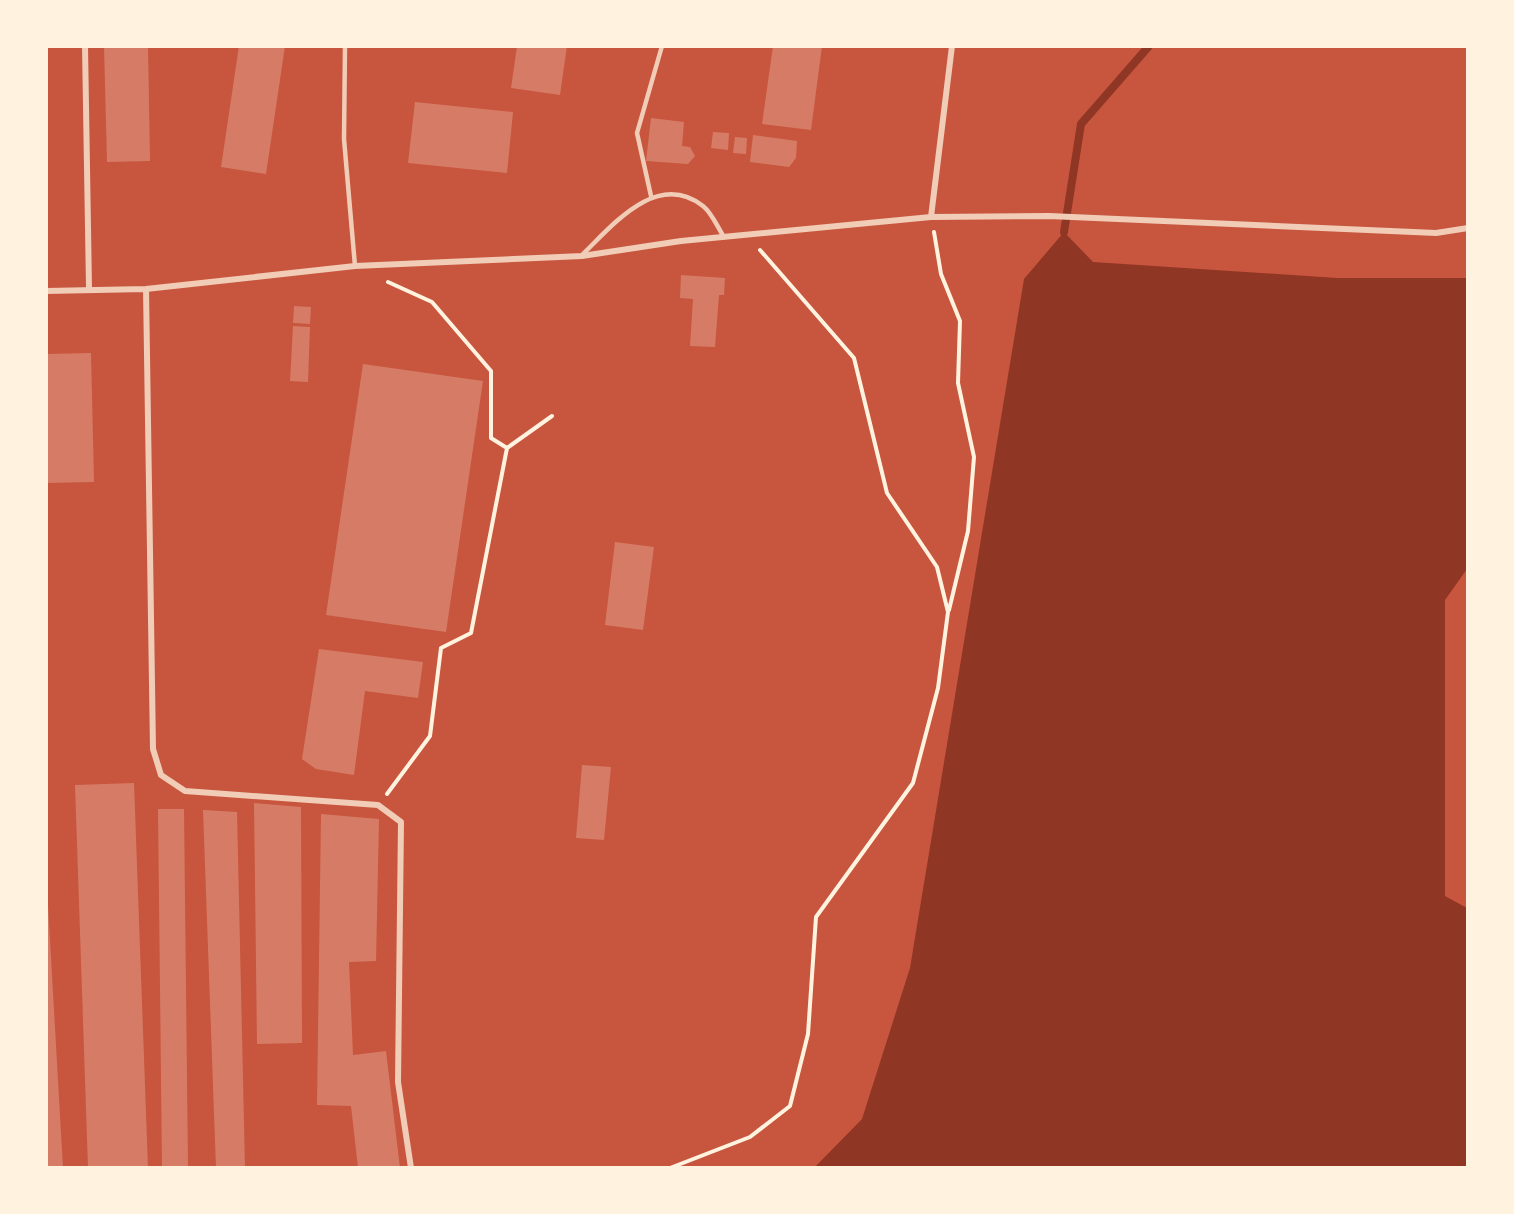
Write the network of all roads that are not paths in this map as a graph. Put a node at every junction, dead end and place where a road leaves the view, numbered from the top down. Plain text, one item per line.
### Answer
1 (85, 46) edge
2 (345, 46) edge
3 (662, 46) edge
4 (952, 46) edge
5 (651, 196) junction
6 (931, 217) junction
7 (1467, 228) edge
8 (724, 237) junction
9 (582, 256) junction
10 (355, 266) junction
11 (89, 288) junction
12 (146, 289) junction
13 (46, 291) edge
14 (411, 1167) edge

1 - 11 street
2 - 10 lane
3 - 5 lane
4 - 6 street
5 - 8 lane
5 - 9 lane
6 - 7 street
6 - 8 street
8 - 9 street
9 - 10 street
10 - 12 street
11 - 12 street
11 - 13 street
12 - 14 street

